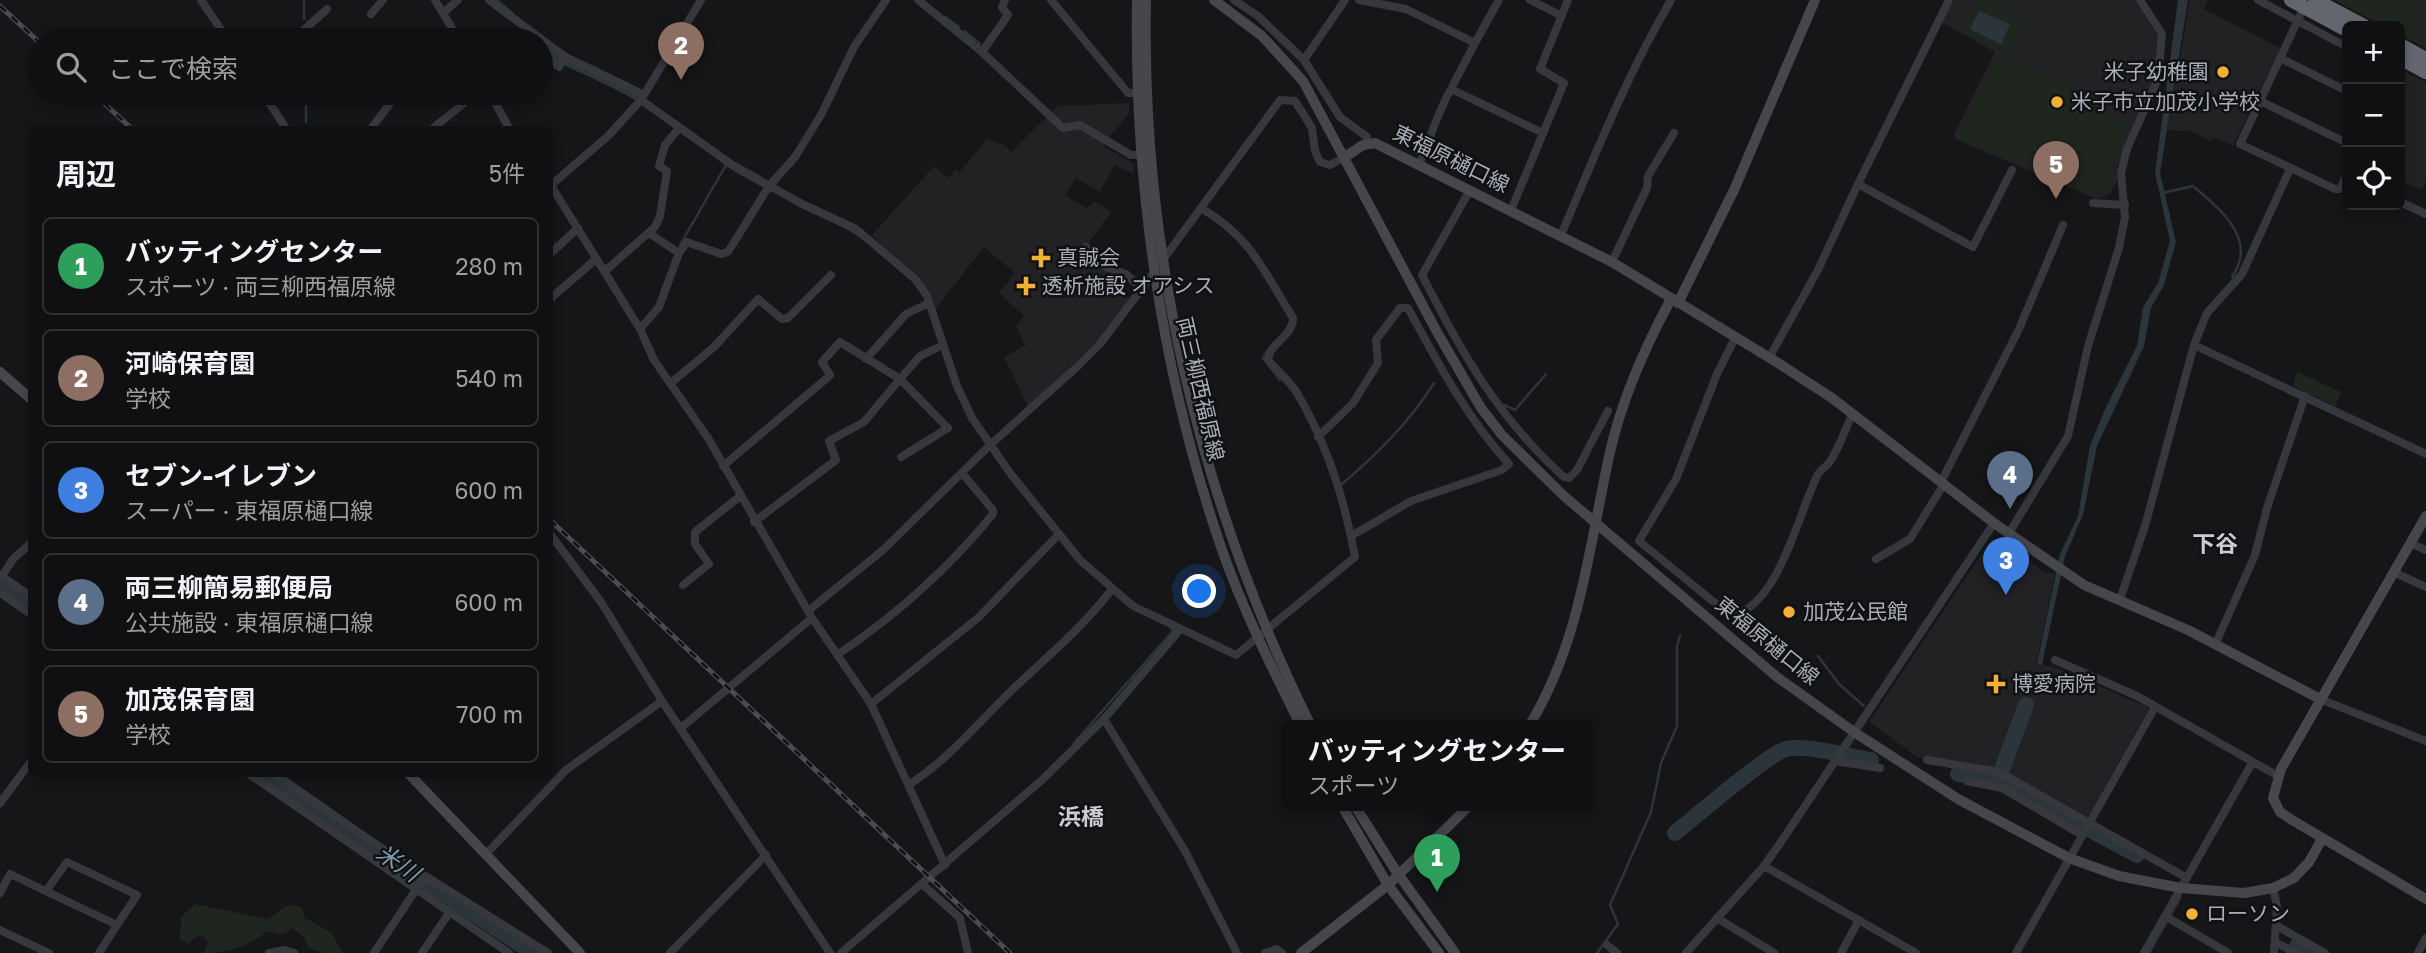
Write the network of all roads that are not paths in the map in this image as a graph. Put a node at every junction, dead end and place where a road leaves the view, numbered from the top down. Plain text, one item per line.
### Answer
1 (201, 0) edge
2 (383, 0) edge
3 (435, 0) edge
4 (458, 0) edge
5 (489, 0) edge
6 (701, 0) edge
7 (886, 0) edge
8 (918, 0) edge
9 (1005, 0) edge
10 (1051, 0) edge
11 (1137, 0) edge
12 (1146, 0) edge
13 (1214, 0) edge
14 (1234, 0) edge
15 (1345, 0) edge
16 (1359, 0) edge
17 (1499, 0) edge
18 (1530, 0) edge
19 (1568, 0) edge
20 (1671, 0) edge
21 (1815, 0) edge
22 (1949, 0) edge
23 (2140, 0) edge
24 (2258, 0) edge
25 (2303, 2) edge
26 (327, 9) dead end
27 (443, 13) junction
28 (371, 15) dead end
29 (1562, 16) junction
30 (2296, 21) junction
31 (2351, 21) edge
32 (2342, 27) edge
33 (220, 28) edge
34 (306, 28) edge
35 (452, 28) edge
36 (523, 28) edge
37 (1475, 43) junction
38 (2342, 44) edge
39 (2405, 48) edge
40 (982, 52) junction
41 (553, 53) edge
42 (2280, 58) junction
43 (2426, 58) edge
44 (562, 60) junction
45 (1304, 60) junction
46 (2405, 61) edge
47 (553, 63) edge
48 (2426, 72) edge
49 (1451, 89) junction
50 (2342, 89) edge
51 (1137, 93) junction
52 (642, 97) junction
53 (2260, 102) junction
54 (270, 105) edge
55 (389, 105) edge
56 (462, 105) edge
57 (497, 105) edge
58 (284, 126) edge
59 (373, 126) edge
60 (436, 126) edge
61 (508, 126) edge
62 (679, 128) junction
63 (1543, 133) junction
64 (1674, 134) dead end
65 (2342, 141) edge
66 (1368, 143) junction
67 (1141, 155) junction
68 (1345, 157) junction
69 (1419, 165) junction
70 (2290, 169) junction
71 (2012, 170) dead end
72 (553, 183) edge
73 (1858, 184) junction
74 (769, 186) junction
75 (2342, 186) edge
76 (553, 190) edge
77 (1470, 190) junction
78 (2093, 203) dead end
79 (2405, 204) edge
80 (2125, 205) junction
81 (1201, 208) junction
82 (1511, 209) junction
83 (2426, 214) edge
84 (2063, 225) dead end
85 (578, 228) junction
86 (649, 233) junction
87 (1561, 235) junction
88 (1086, 247) dead end
89 (553, 251) edge
90 (679, 253) junction
91 (596, 259) junction
92 (1163, 260) junction
93 (1612, 262) junction
94 (604, 271) junction
95 (1156, 271) junction
96 (831, 275) dead end
97 (1142, 289) junction
98 (553, 296) edge
99 (1674, 301) junction
100 (929, 303) junction
101 (640, 329) junction
102 (1735, 338) junction
103 (943, 345) junction
104 (2194, 345) junction
105 (1769, 358) junction
106 (866, 359) junction
107 (0, 372) edge
108 (1479, 378) junction
109 (900, 379) junction
110 (671, 383) junction
111 (1467, 385) junction
112 (1455, 393) junction
113 (28, 396) edge
114 (2305, 396) junction
115 (1608, 411) dead end
116 (1852, 415) junction
117 (1318, 437) junction
118 (989, 446) junction
119 (2426, 454) edge
120 (901, 457) dead end
121 (723, 466) junction
122 (962, 473) junction
123 (1942, 483) junction
124 (739, 497) junction
125 (2426, 516) edge
126 (754, 522) junction
127 (1994, 523) junction
128 (1597, 525) junction
129 (2010, 533) junction
130 (1059, 534) junction
131 (1351, 536) junction
132 (553, 538) edge
133 (2410, 543) junction
134 (28, 546) edge
135 (2426, 550) edge
136 (1876, 559) dead end
137 (2393, 572) junction
138 (1, 575) edge
139 (683, 585) dead end
140 (2426, 586) edge
141 (1112, 589) junction
142 (0, 593) edge
143 (28, 594) edge
144 (1708, 598) junction
145 (2120, 599) junction
146 (1699, 611) junction
147 (28, 612) edge
148 (810, 615) junction
149 (1175, 626) junction
150 (1262, 634) junction
151 (2216, 645) junction
152 (838, 655) junction
153 (2055, 660) dead end
154 (2320, 699) junction
155 (662, 701) junction
156 (871, 704) junction
157 (2155, 707) junction
158 (1104, 719) junction
159 (1298, 720) edge
160 (1308, 720) edge
161 (1533, 720) edge
162 (682, 727) junction
163 (2426, 728) edge
164 (1854, 732) junction
165 (2424, 740) edge
166 (1835, 760) junction
167 (1927, 761) dead end
168 (2252, 763) junction
169 (28, 765) edge
170 (1880, 768) dead end
171 (2278, 776) junction
172 (253, 777) edge
173 (279, 777) edge
174 (413, 777) edge
175 (1968, 781) dead end
176 (910, 784) junction
177 (0, 803) edge
178 (1345, 811) edge
179 (1358, 811) edge
180 (1464, 811) edge
181 (2088, 823) junction
182 (2082, 834) junction
183 (2322, 839) junction
184 (487, 853) junction
185 (766, 855) junction
186 (2069, 858) junction
187 (945, 865) junction
188 (1764, 866) junction
189 (1399, 875) junction
190 (425, 876) junction
191 (2184, 883) junction
192 (922, 884) junction
193 (1388, 885) junction
194 (417, 888) junction
195 (2273, 888) junction
196 (46, 891) junction
197 (0, 893) edge
198 (2426, 900) edge
199 (449, 914) junction
200 (2165, 916) junction
201 (1717, 918) junction
202 (1859, 920) junction
203 (117, 925) junction
204 (2277, 926) junction
205 (0, 930) edge
206 (2426, 938) edge
207 (2276, 942) junction
208 (1607, 945) dead end
209 (50, 953) edge
210 (99, 953) edge
211 (269, 953) edge
212 (294, 953) edge
213 (374, 953) edge
214 (422, 953) edge
215 (509, 953) edge
216 (548, 953) edge
217 (580, 953) edge
218 (670, 953) edge
219 (830, 953) edge
220 (841, 953) edge
221 (968, 953) edge
222 (1237, 953) edge
223 (1265, 953) edge
224 (1282, 953) edge
225 (1301, 953) edge
226 (1439, 953) edge
227 (1455, 953) edge
228 (1617, 953) edge
229 (1686, 953) edge
230 (1774, 953) edge
231 (1842, 953) edge
232 (1916, 953) edge
233 (2016, 953) edge
234 (2144, 953) edge
235 (2228, 953) edge
236 (2274, 953) edge
237 (2296, 953) edge
238 (2325, 953) edge
239 (2417, 953) edge

1 - 33 street
2 - 28 street
3 - 27 street
4 - 27 street
5 - 36 street
6 - 52 street
7 - 74 street
8 - 40 street
9 - 40 street
10 - 51 street
11 - 51 main road, 両三柳西福原線
12 - 92 main road, 両三柳西福原線
13 - 68 main road, 東福原樋口線
14 - 45 street
15 - 45 street
16 - 37 street
17 - 37 street
18 - 29 street
19 - 29 street
20 - 87 street
21 - 99 main road
22 - 73 street
23 - 80 street
24 - 30 street
25 - 30 street
25 - 31 highway
25 - 32 highway
26 - 34 street
27 - 35 street
29 - 63 street
30 - 38 street
30 - 42 street
37 - 49 street
39 - 43 highway
40 - 67 street
41 - 44 street
42 - 50 street
42 - 53 street
44 - 47 street
44 - 52 street
45 - 66 street
46 - 48 highway
49 - 63 street
49 - 69 street
51 - 67 main road, 両三柳西福原線
52 - 62 street
52 - 72 street
53 - 65 street
53 - 70 street
54 - 58 street
55 - 59 street
56 - 60 street
57 - 61 street
62 - 74 street
62 - 86 street
63 - 82 street
64 - 93 street
66 - 68 main road, 東福原樋口線
66 - 69 main road, 東福原樋口線
67 - 95 main road, 両三柳西福原線
68 - 81 street
68 - 111 main road, 東福原樋口線
69 - 77 main road, 東福原樋口線
70 - 75 street
70 - 104 street
71 - 73 street
73 - 105 street
74 - 90 street
74 - 100 street
76 - 85 street
77 - 82 main road, 東福原樋口線
77 - 108 street
78 - 80 street
79 - 83 street
80 - 129 street
81 - 92 street
81 - 117 street
82 - 87 main road, 東福原樋口線
84 - 123 street
85 - 89 street
85 - 91 street
86 - 90 street
86 - 94 street
87 - 93 main road, 東福原樋口線
88 - 97 street
90 - 101 street
91 - 94 street
91 - 98 street
92 - 95 street
92 - 150 main road, 両三柳西福原線
93 - 99 main road, 東福原樋口線
94 - 101 street
95 - 97 street
95 - 150 main road, 両三柳西福原線
96 - 110 street
97 - 118 street
99 - 102 main road, 東福原樋口線
99 - 128 main road
100 - 103 street
100 - 106 street
101 - 110 street
102 - 105 main road, 東福原樋口線
102 - 144 street
103 - 109 street
103 - 118 street
104 - 114 street
104 - 145 street
105 - 116 main road, 東福原樋口線
106 - 109 street
106 - 121 street
107 - 113 main road
108 - 111 street
108 - 115 street
109 - 120 street
109 - 126 street
110 - 121 street
111 - 112 street
111 - 128 main road, 東福原樋口線
112 - 117 street
112 - 131 street
114 - 119 street
114 - 151 street
116 - 123 main road, 東福原樋口線
116 - 144 street
117 - 131 street
118 - 122 street
118 - 130 street
121 - 124 street
122 - 148 street
122 - 152 street
123 - 127 main road, 東福原樋口線
123 - 136 street
124 - 126 street
124 - 139 street
125 - 133 main road
126 - 148 street
127 - 129 main road, 東福原樋口線
127 - 164 street
128 - 146 main road, 東福原樋口線
128 - 161 main road
129 - 145 main road, 東福原樋口線
130 - 141 street
130 - 156 street
131 - 150 street
132 - 155 street
133 - 135 street
133 - 137 main road
134 - 138 street
137 - 140 street
137 - 154 main road
138 - 143 street
141 - 149 street
141 - 176 street
142 - 147 street
144 - 146 street
145 - 151 main road, 東福原樋口線
146 - 164 main road, 東福原樋口線
148 - 152 street
148 - 162 street
149 - 150 street
149 - 158 street
150 - 159 main road, 両三柳西福原線
150 - 160 main road, 両三柳西福原線
151 - 154 main road, 東福原樋口線
152 - 156 street
153 - 157 street
154 - 165 street
154 - 171 main road
155 - 162 street
155 - 184 street
156 - 176 street
157 - 168 street
157 - 181 street
158 - 187 street
158 - 222 street
162 - 185 street
163 - 165 street
164 - 166 street
164 - 186 main road, 東福原樋口線
166 - 170 street
166 - 188 street
167 - 181 street
168 - 171 street
168 - 191 street
169 - 177 street
171 - 183 main road
172 - 194 street
173 - 190 street
174 - 184 main road
175 - 182 street
176 - 187 street
178 - 193 main road
179 - 189 main road
180 - 189 main road
181 - 182 street
181 - 191 street
182 - 186 street
183 - 195 main road, 東福原樋口線
183 - 198 main road
184 - 217 main road
185 - 218 street
185 - 219 street
186 - 191 main road, 東福原樋口線
186 - 233 street
187 - 192 street
188 - 201 street
188 - 202 street
189 - 193 main road
189 - 227 main road
190 - 194 street
190 - 216 street
191 - 195 main road, 東福原樋口線
191 - 200 street
192 - 220 street
192 - 221 street
193 - 225 main road
193 - 226 main road
194 - 199 street
194 - 213 street
195 - 204 street
196 - 197 street
196 - 203 street
196 - 203 street
199 - 214 street
199 - 215 street
200 - 234 street
200 - 235 street
201 - 229 street
201 - 230 street
202 - 231 street
202 - 232 street
203 - 210 street
204 - 207 street
204 - 238 street
205 - 209 street
206 - 239 street
207 - 236 street
207 - 237 street
208 - 228 street
211 - 212 street
223 - 224 street

